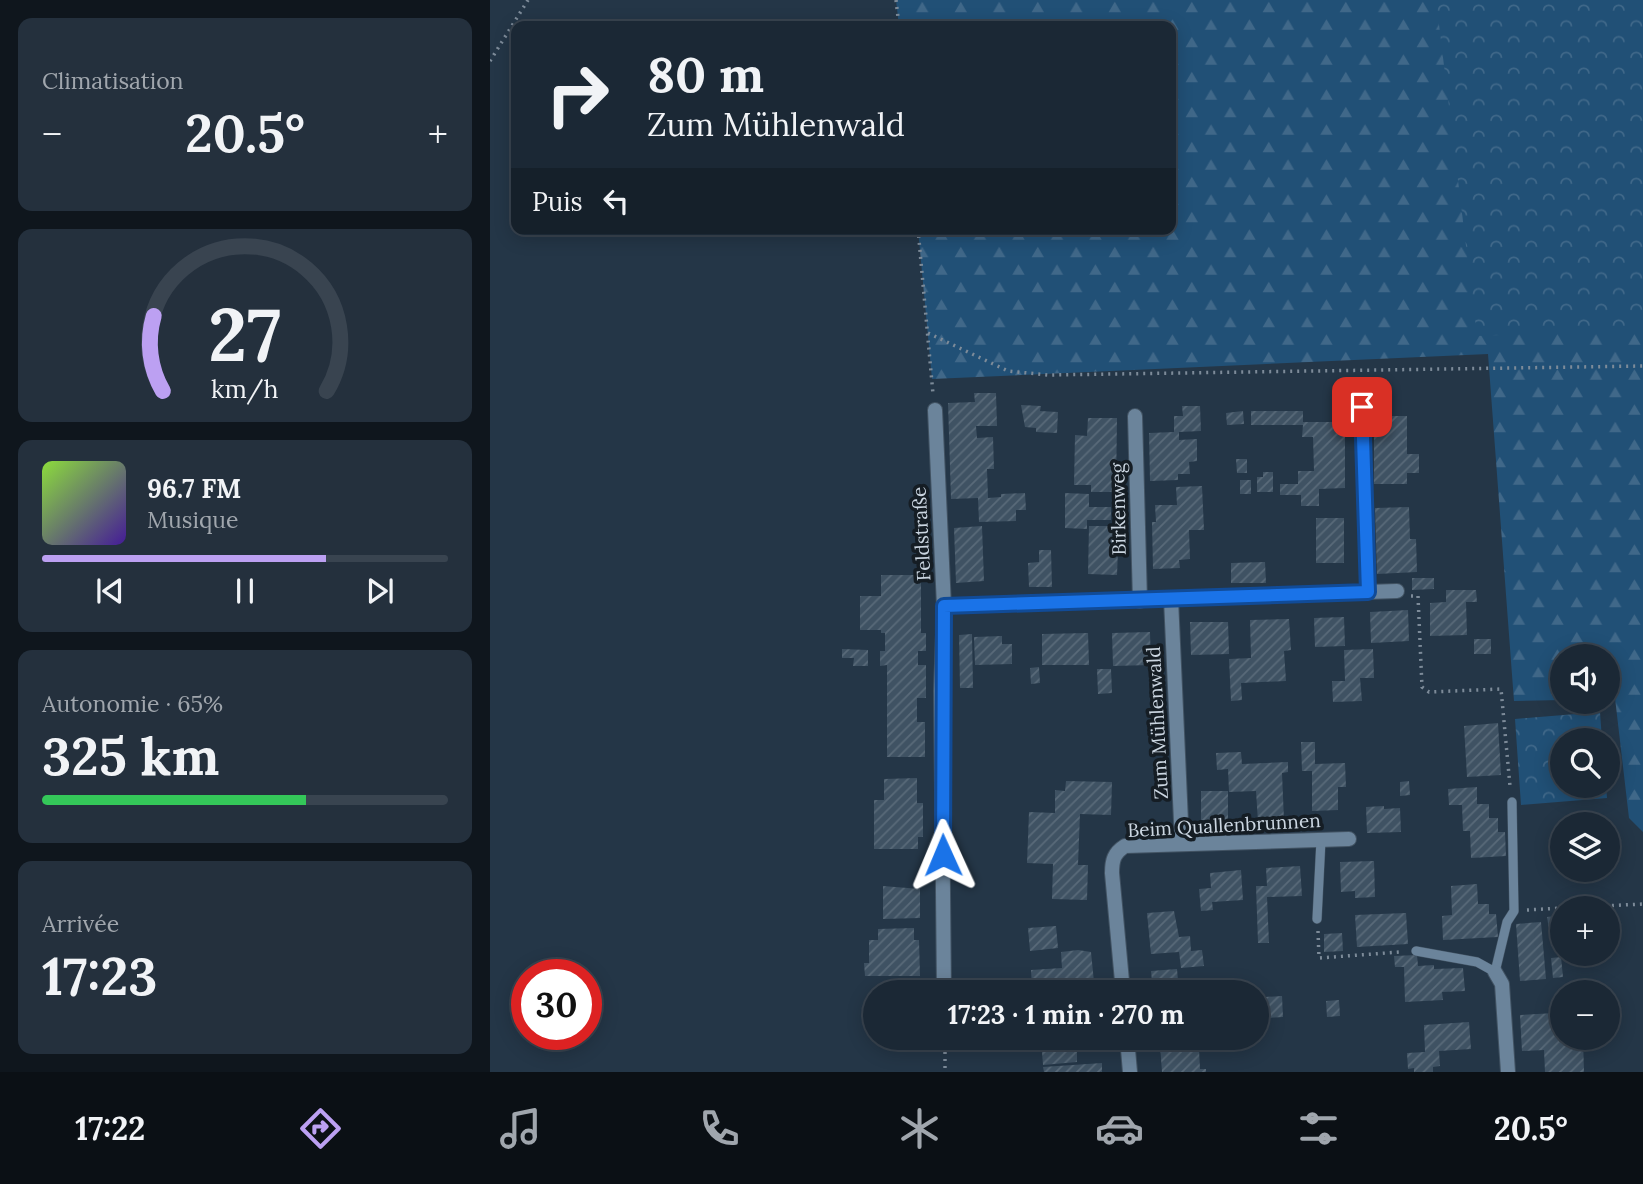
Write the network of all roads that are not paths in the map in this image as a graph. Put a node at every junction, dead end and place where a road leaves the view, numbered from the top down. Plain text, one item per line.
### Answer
1 (1362, 407) dead end
2 (935, 410) road end
3 (1135, 416) dead end
4 (1397, 591) road end
5 (1368, 592) junction
6 (1171, 599) junction
7 (1140, 601) junction
8 (944, 606) junction
9 (1512, 803) road end
10 (1349, 839) dead end
11 (1321, 840) junction
12 (1182, 844) junction
13 (1317, 919) road end
14 (1416, 951) road end
15 (1496, 972) junction
16 (944, 980) edge
17 (1122, 980) edge
18 (1128, 1050) edge
19 (1130, 1072) edge
20 (1508, 1072) edge

1 - 5 street
2 - 8 street, Feldstraße
3 - 7 street, Birkenweg
4 - 5 street
5 - 6 street
6 - 7 street
6 - 12 street, Zum Mühlenwald
7 - 8 street
8 - 16 street, Feldstraße
9 - 15 lane
10 - 11 street, Beim Quallenbrunnen
11 - 12 street, Beim Quallenbrunnen
11 - 13 lane
12 - 17 street, Beim Quallenbrunnen
14 - 15 lane
15 - 20 street
18 - 19 street

